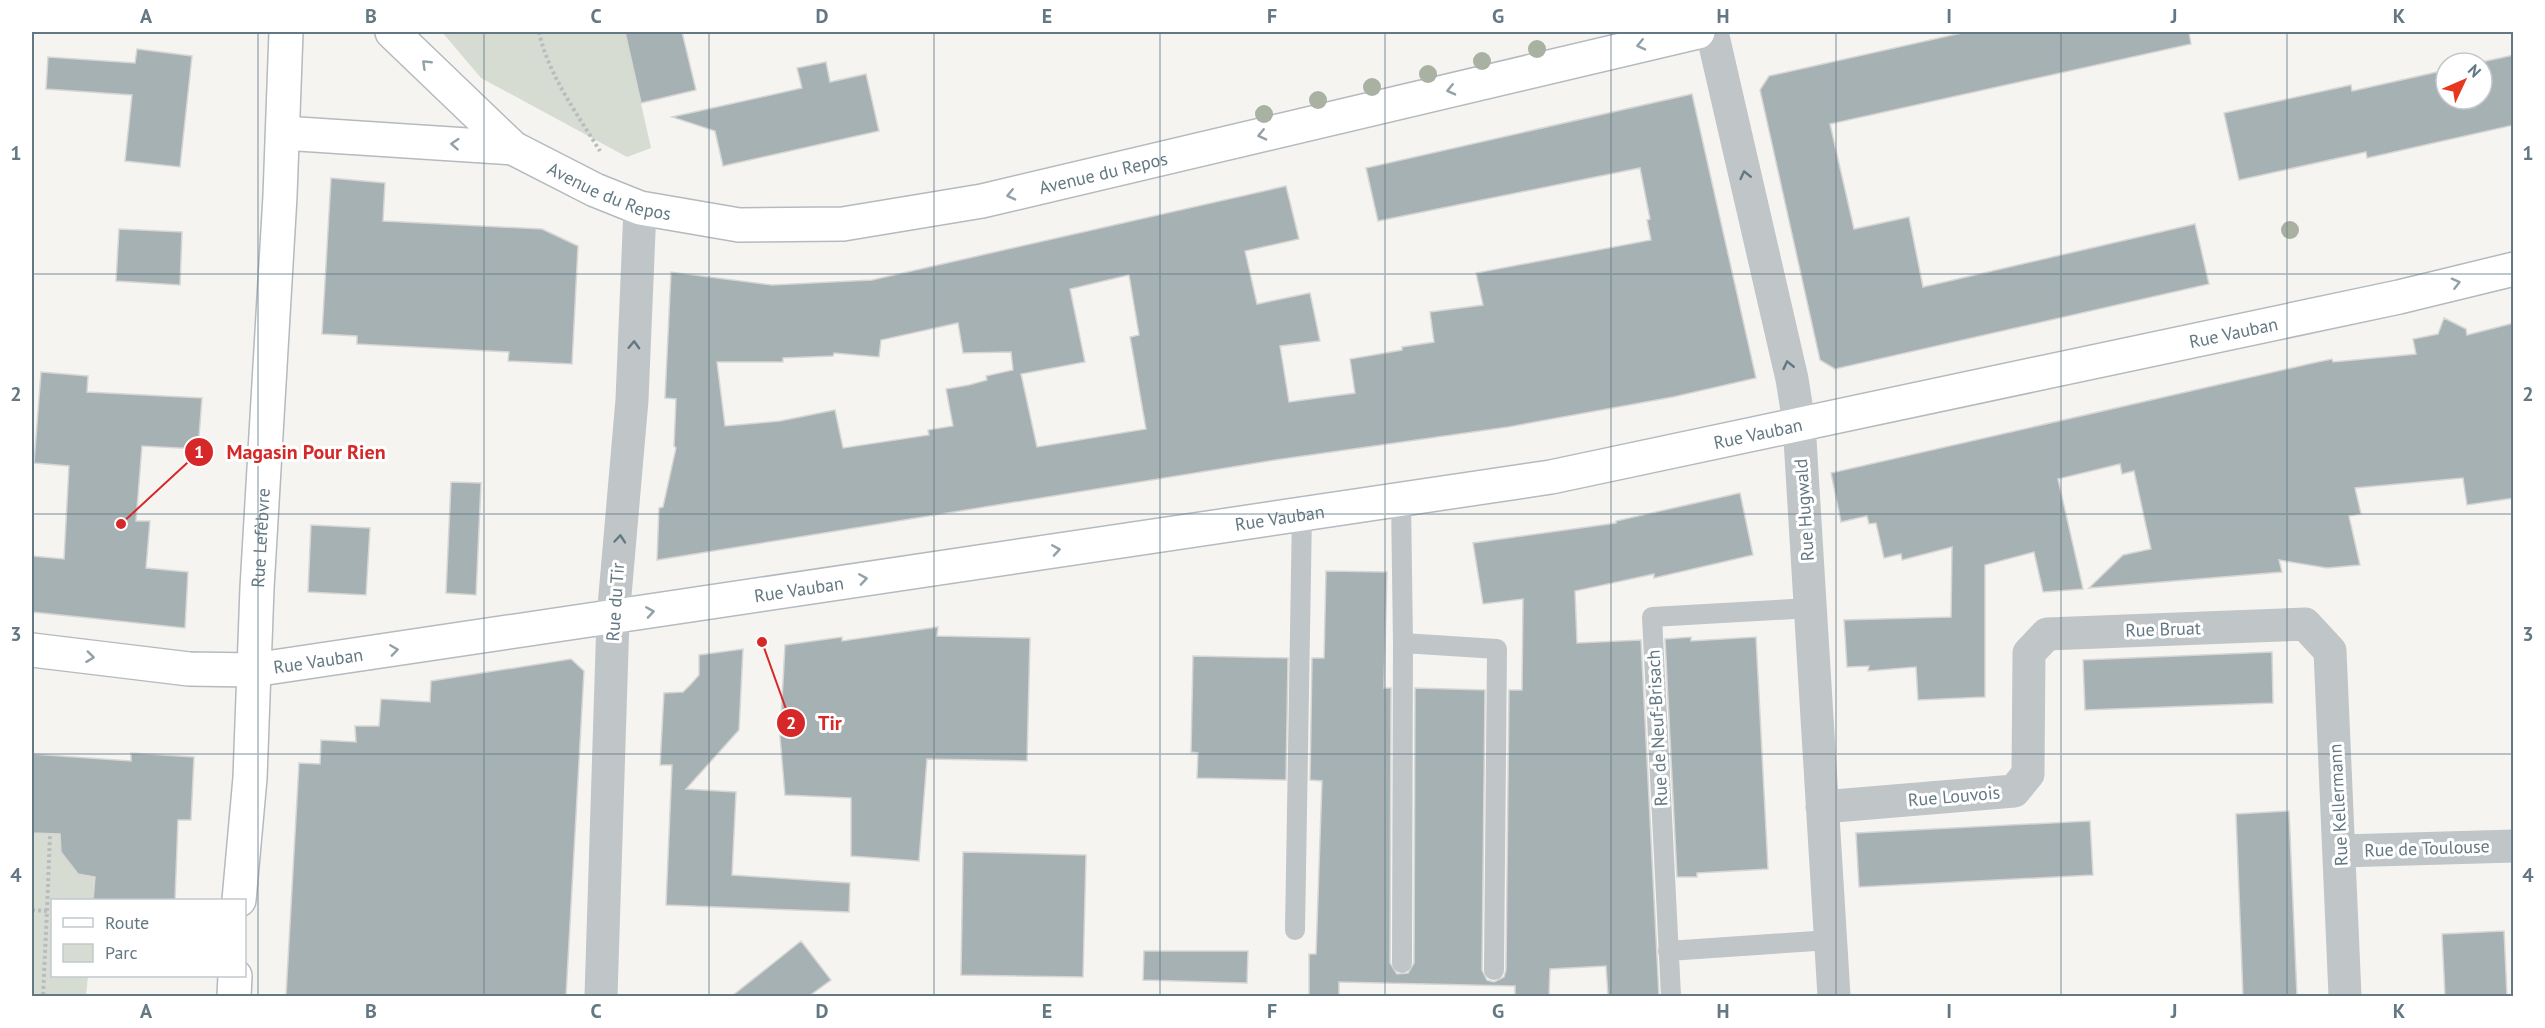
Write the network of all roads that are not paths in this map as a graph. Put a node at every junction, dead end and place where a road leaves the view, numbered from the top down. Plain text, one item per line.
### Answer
1 (286, 32) edge
2 (392, 32) edge
3 (1698, 32) edge
4 (1712, 32) edge
5 (283, 133) junction
6 (513, 148) junction
7 (640, 208) junction
8 (2514, 269) edge
9 (1799, 423) junction
10 (1401, 499) junction
11 (1302, 513) junction
12 (1811, 608) junction
13 (613, 618) junction
14 (2305, 624) joint
15 (1403, 644) junction
16 (32, 650) edge
17 (2028, 653) joint
18 (253, 670) junction
19 (1822, 807) junction
20 (2514, 846) edge
21 (2340, 851) junction
22 (239, 899) edge
23 (1295, 930) dead end
24 (1830, 940) junction
25 (1668, 951) junction
26 (1402, 963) dead end
27 (1494, 970) dead end
28 (235, 977) edge
29 (234, 996) edge
30 (602, 996) edge
31 (1671, 996) edge
32 (1834, 996) edge
33 (2345, 996) edge

1 - 5 main road, Rue Lefèbvre
6 -> 2 main road, Avenue du Repos
3 -> 7 main road, Avenue du Repos
9 -> 4 street, Rue Hugwald
6 -> 5 main road, Avenue du Repos
5 - 18 main road, Rue Lefèbvre
6 - 7 main road, Avenue du Repos
13 -> 7 street, Rue du Tir
9 -> 8 main road, Rue Vauban
9 - 10 main road, Rue Vauban
9 - 12 street, Rue Hugwald
10 - 11 main road, Rue Vauban
10 - 15 lane
13 -> 11 main road, Rue Vauban
11 - 23 lane
12 - 19 street, Rue Hugwald
12 - 25 lane, Rue de Neuf-Brisach
18 -> 13 main road, Rue Vauban
13 - 30 street, Rue du Tir
14 - 17 street, Rue Bruat
14 - 21 street, Rue Kellermann
15 - 26 lane
15 - 27 lane
16 -> 18 main road, Rue Vauban
17 - 19 street, Rue Louvois
18 - 22 main road, Rue Lefèbvre
19 - 24 street, Rue Hugwald
20 - 21 street, Rue de Toulouse
21 - 33 street, Rue Kellermann
24 - 25 lane
24 - 32 street, Rue Hugwald
25 - 31 lane, Rue de Neuf-Brisach
28 - 29 main road

